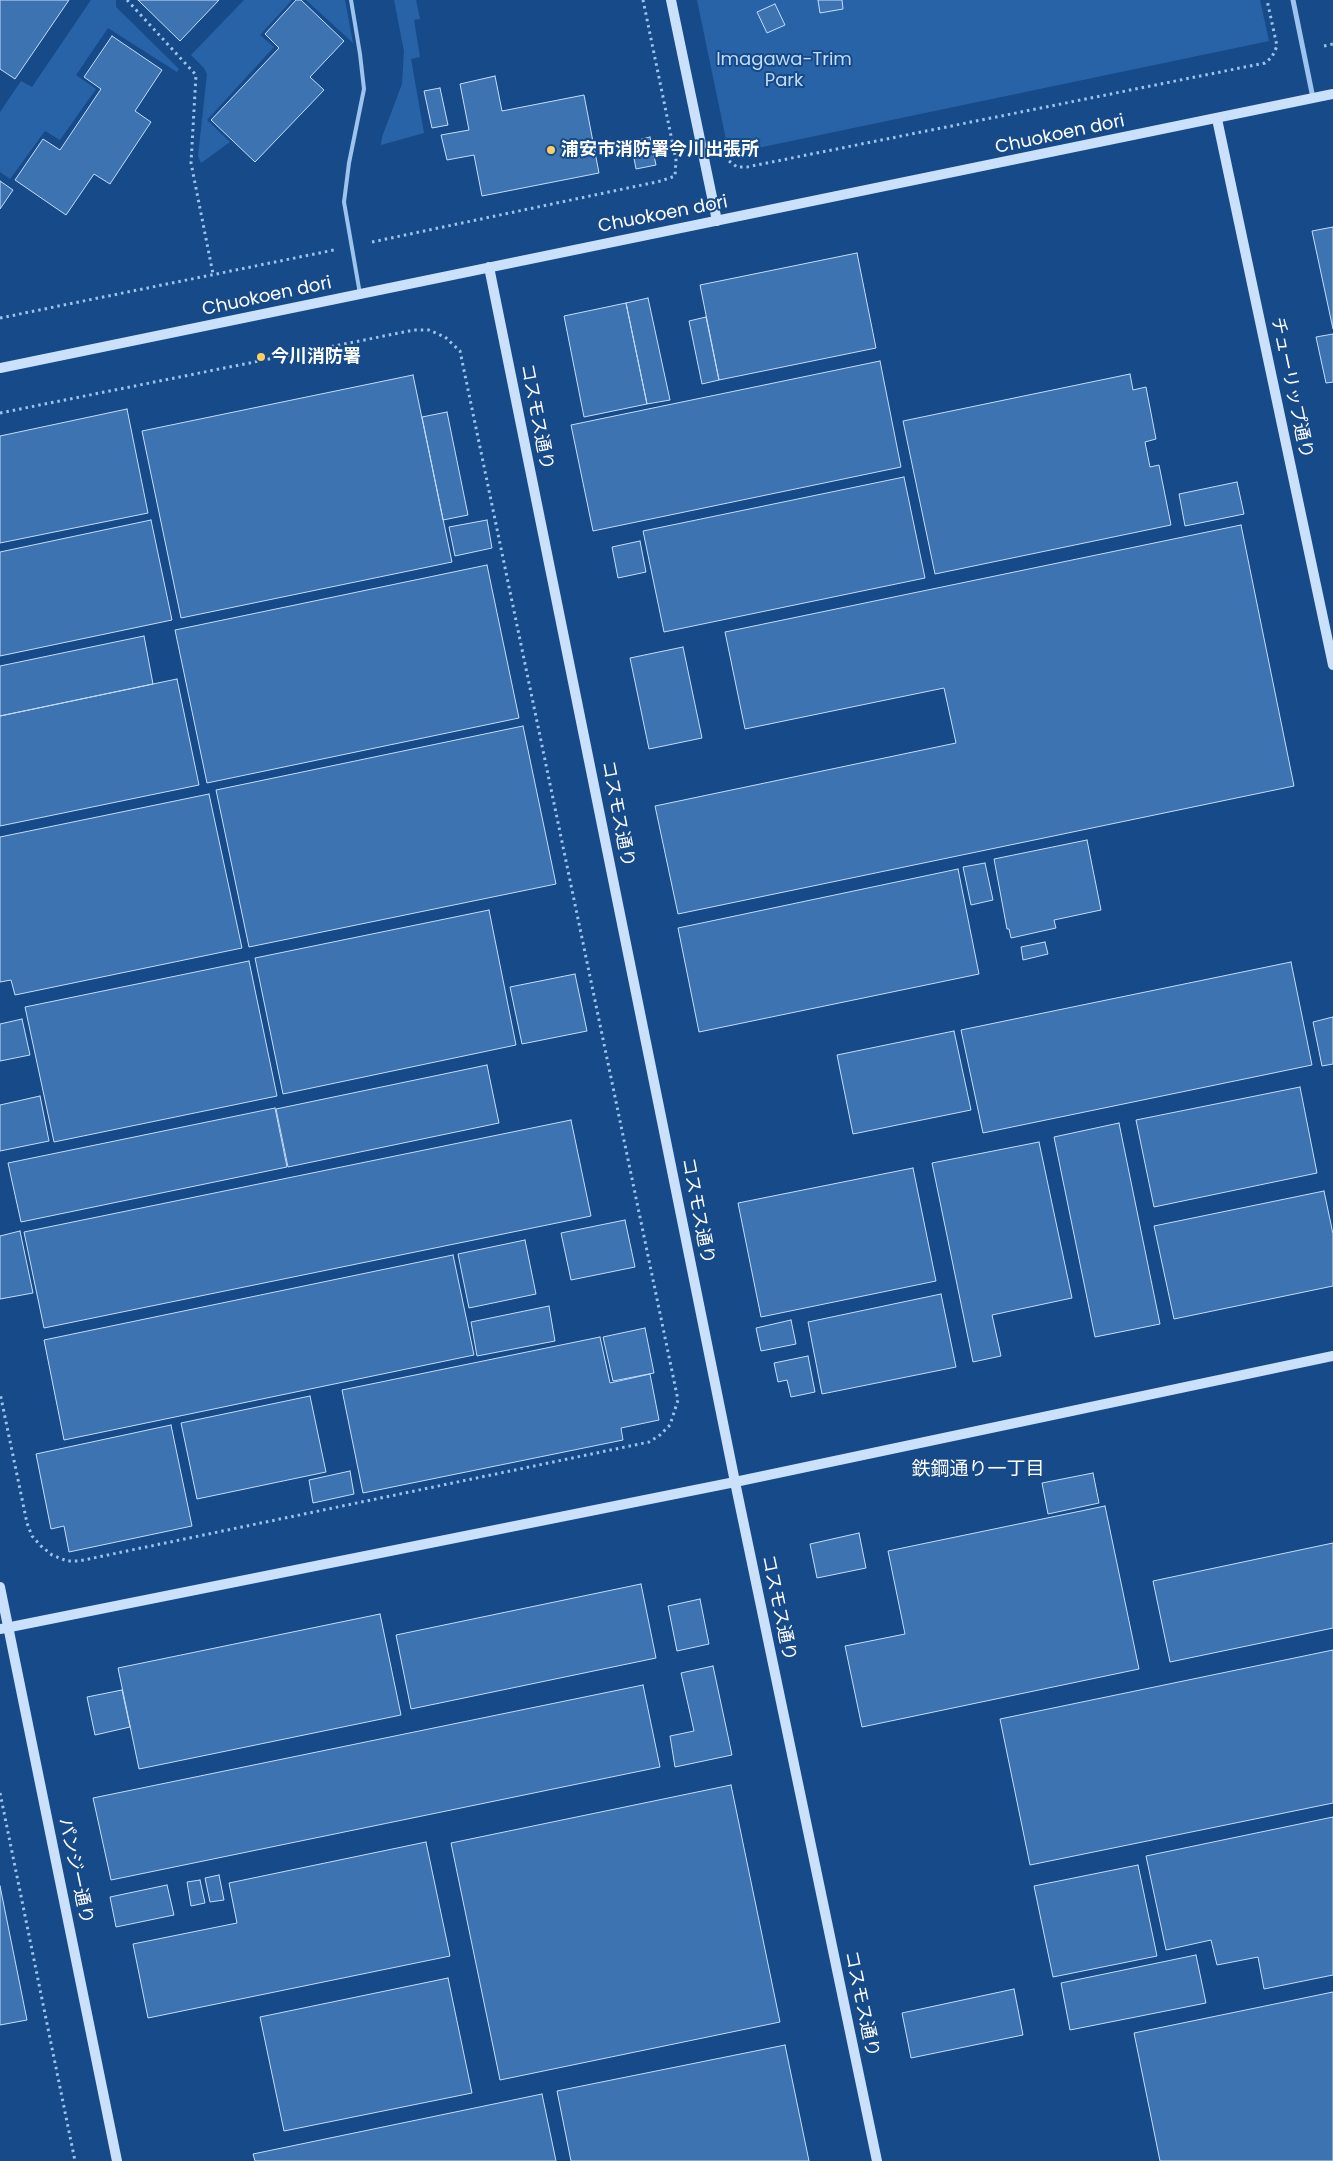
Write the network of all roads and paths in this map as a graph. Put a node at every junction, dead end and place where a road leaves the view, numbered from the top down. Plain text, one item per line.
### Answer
1 (127, 0) edge
2 (351, 0) edge
3 (643, 0) edge
4 (670, 0) edge
5 (1267, 0) edge
6 (1293, 0) edge
7 (1333, 94) edge
8 (1313, 98) junction
9 (1217, 119) junction
10 (726, 158) dead end
11 (717, 222) junction
12 (372, 242) dead end
13 (351, 246) junction
14 (489, 267) junction
15 (213, 274) junction
16 (360, 295) junction
17 (0, 318) edge
18 (0, 368) edge
19 (0, 414) edge
20 (1333, 665) edge
21 (1333, 1356) edge
22 (0, 1393) edge
23 (735, 1482) junction
24 (0, 1587) edge
25 (4, 1628) edge
26 (0, 1793) edge
27 (75, 2161) edge
28 (117, 2161) edge
29 (877, 2161) edge

1 - 15 path
2 - 13 lane
3 - 12 path
4 - 11 street
5 - 10 path
6 - 8 street
7 - 8 street, Chuokoen dori
8 - 9 street, Chuokoen dori
9 - 11 street, Chuokoen dori
9 - 20 street, チューリップ通り
11 - 14 street, Chuokoen dori
13 - 15 path
13 - 16 lane
14 - 16 street, Chuokoen dori
14 - 23 street, コスモス通り
15 - 17 path
16 - 18 street, Chuokoen dori
19 - 22 path
21 - 23 street
23 - 25 street
23 - 29 street, コスモス通り
24 - 25 street, パンジー通り
25 - 28 street, パンジー通り
26 - 27 path

